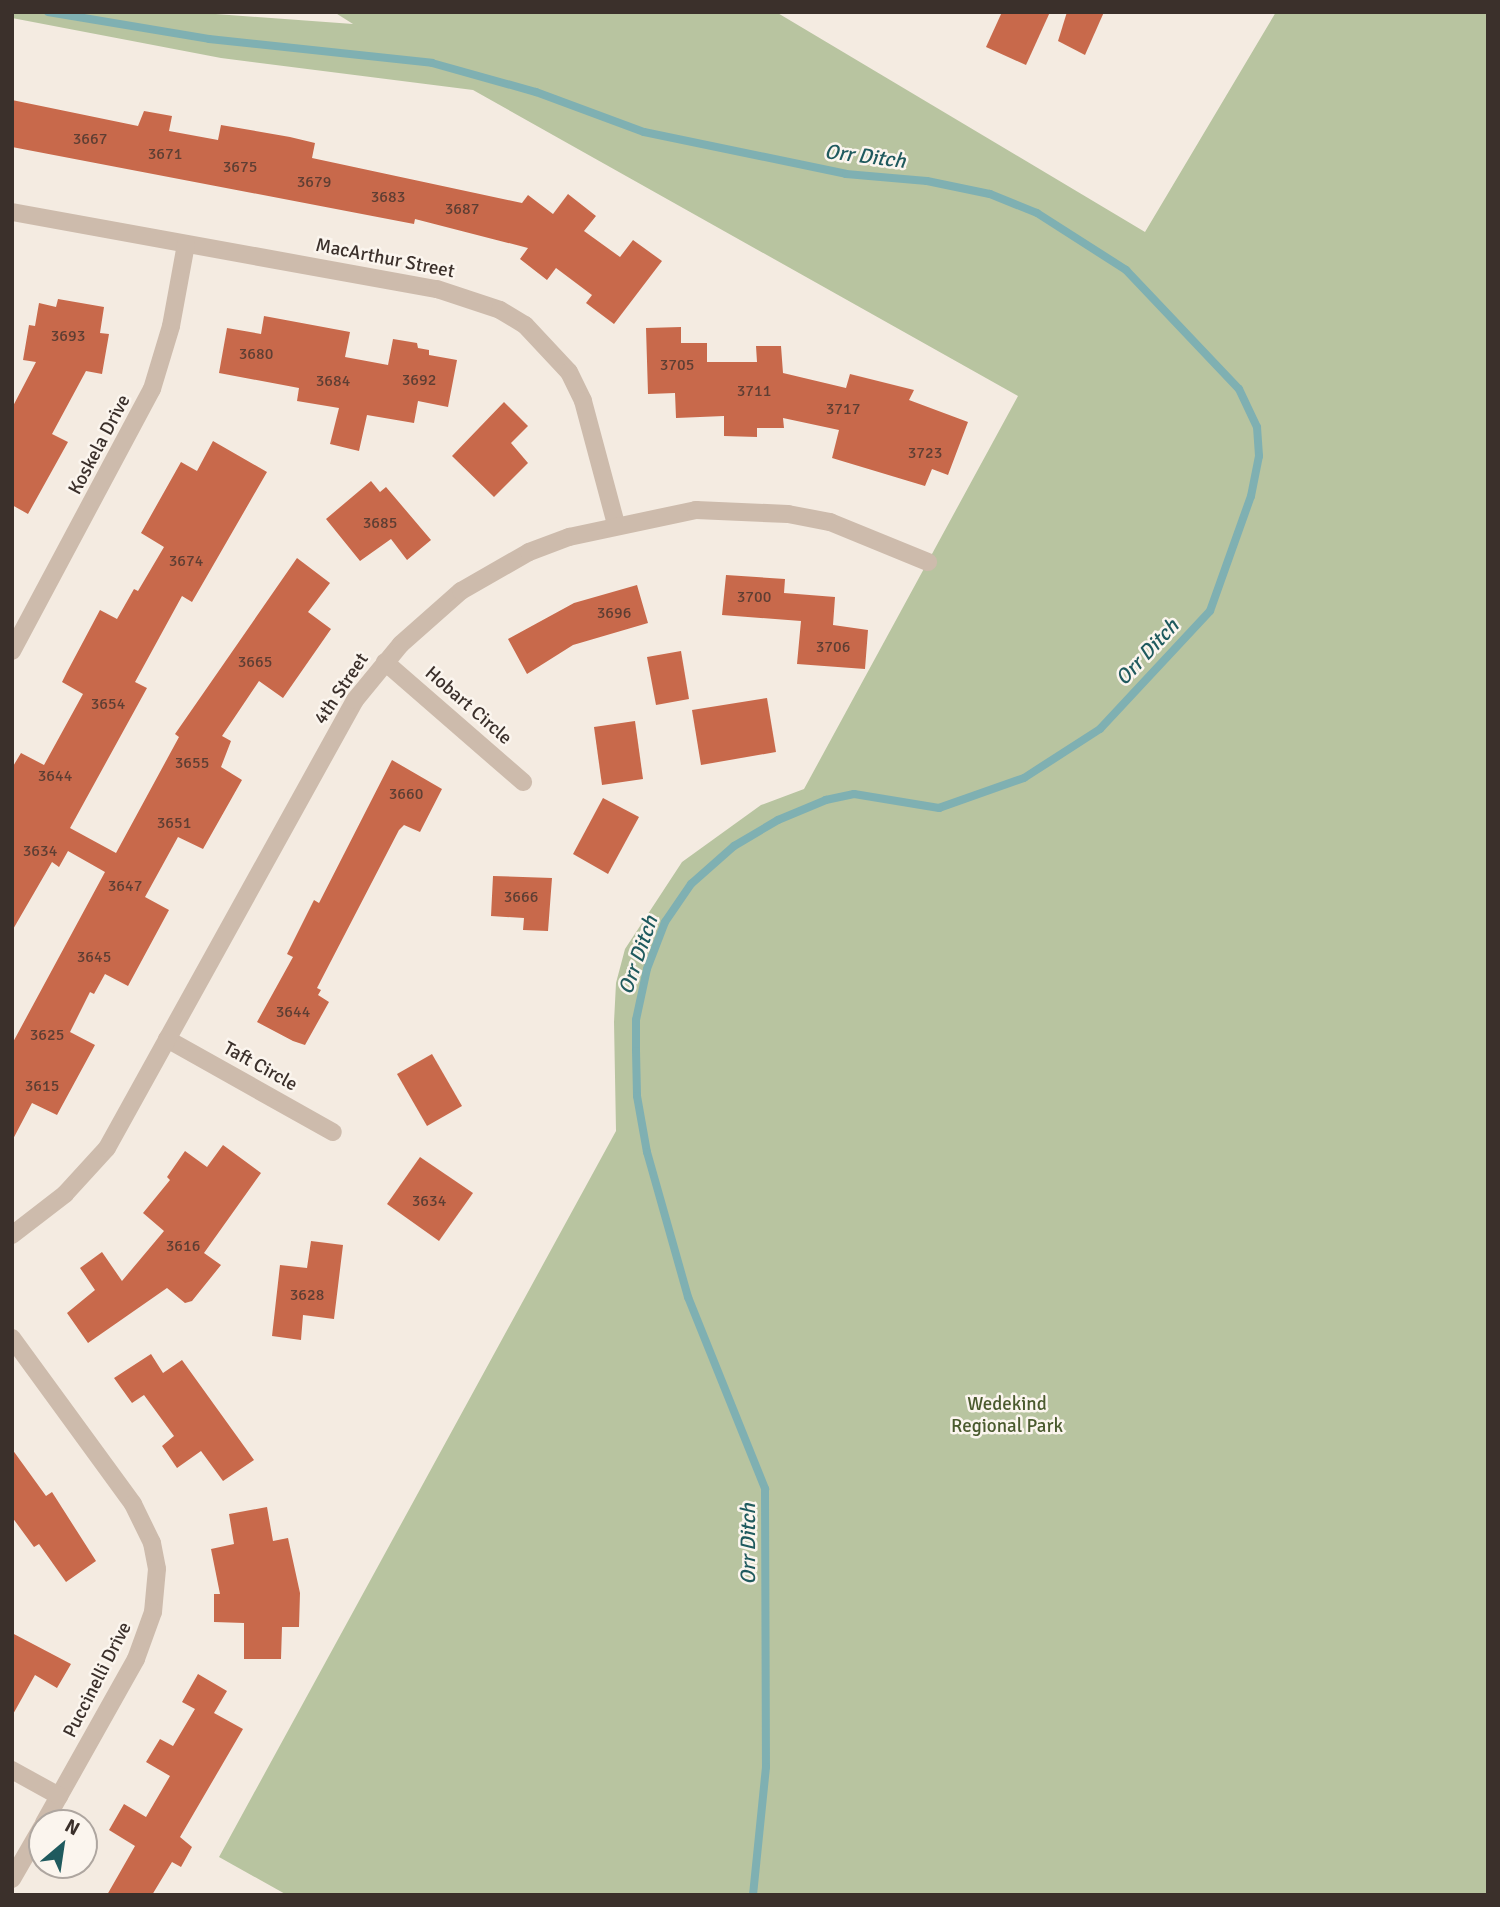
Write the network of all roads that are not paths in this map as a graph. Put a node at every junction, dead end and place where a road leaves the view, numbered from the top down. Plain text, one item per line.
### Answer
1 (12, 212) edge
2 (186, 244) junction
3 (616, 524) junction
4 (928, 562) dead end
5 (12, 651) edge
6 (385, 662) junction
7 (523, 782) dead end
8 (167, 1039) junction
9 (333, 1132) dead end
10 (12, 1235) edge
11 (12, 1338) edge
12 (12, 1770) edge
13 (60, 1796) junction
14 (52, 1809) edge
15 (28, 1851) edge
16 (12, 1879) edge

1 - 2 street, MacArthur Street
2 - 3 street, MacArthur Street
2 - 5 street, Koskela Drive
3 - 4 street, 4th Street
3 - 6 street, 4th Street
6 - 7 street, Hobart Circle
6 - 8 street, 4th Street
8 - 9 street, Taft Circle
8 - 10 street, 4th Street
11 - 13 street, Puccinelli Drive
12 - 13 street
13 - 14 street, Puccinelli Drive
15 - 16 street, Puccinelli Drive

